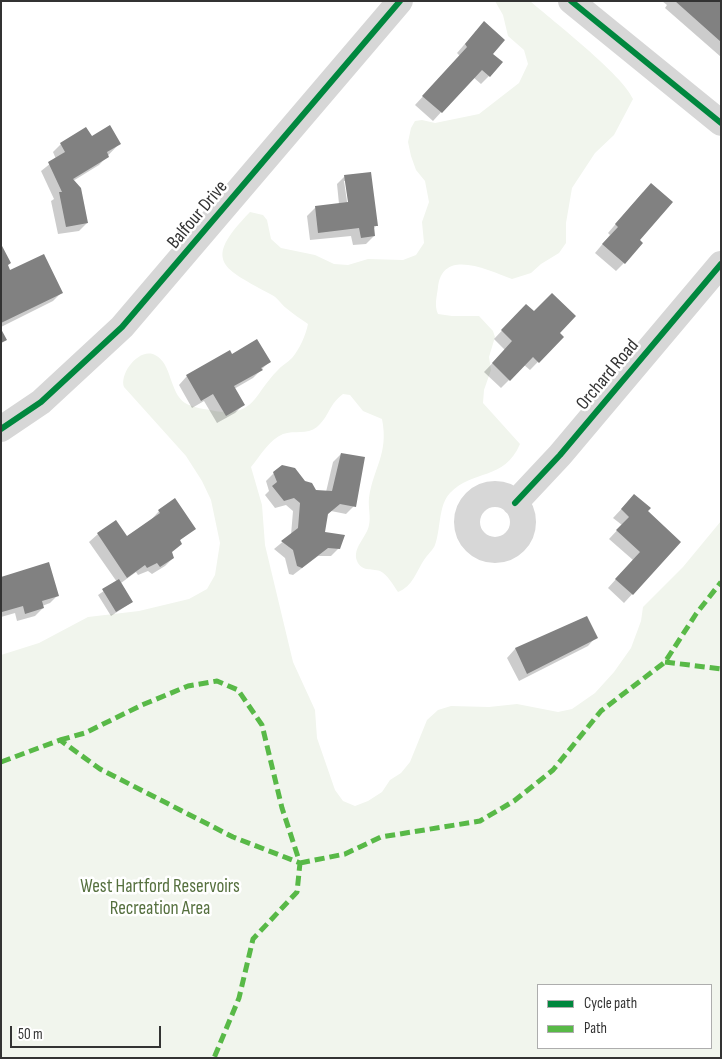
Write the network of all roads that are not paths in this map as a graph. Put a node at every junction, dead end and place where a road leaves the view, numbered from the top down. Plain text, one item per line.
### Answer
1 (400, 1) edge
2 (571, 1) edge
3 (721, 123) edge
4 (721, 264) edge
5 (1, 429) edge
6 (515, 503) dead end

1 - 5 street, Balfour Drive
2 - 3 street
4 - 6 street, Orchard Road

